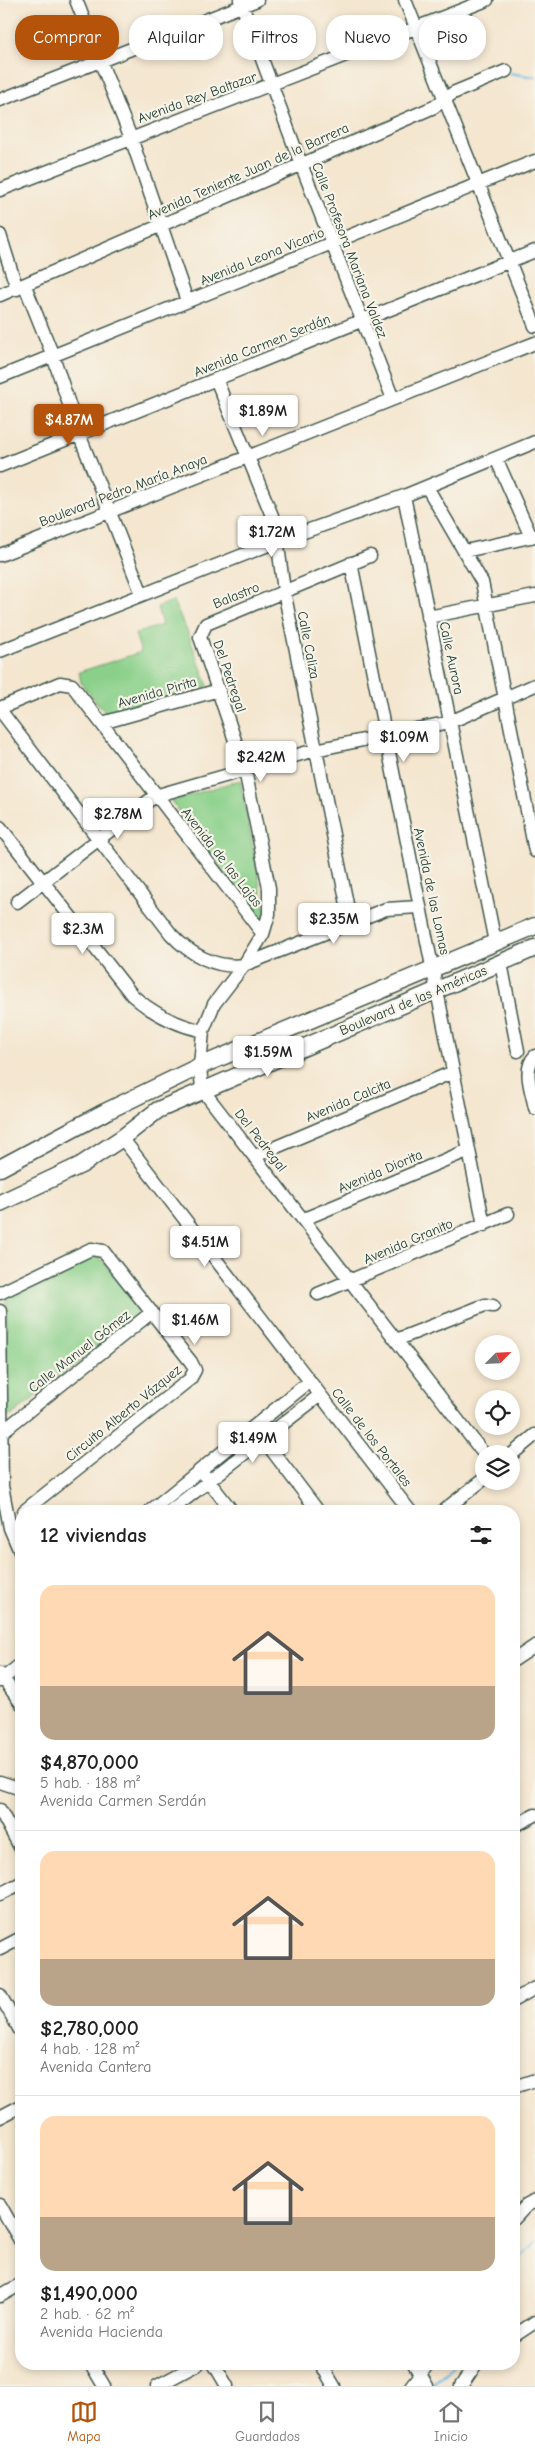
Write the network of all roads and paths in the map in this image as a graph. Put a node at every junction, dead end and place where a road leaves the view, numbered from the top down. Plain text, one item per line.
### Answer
1 (76, 0) edge
2 (257, 0) edge
3 (405, 0) edge
4 (488, 0) edge
5 (241, 3) edge
6 (416, 27) junction
7 (102, 61) junction
8 (506, 71) dead end
9 (271, 86) junction
10 (445, 99) junction
11 (0, 100) edge
12 (130, 138) junction
13 (535, 161) edge
14 (300, 164) junction
15 (478, 184) junction
16 (0, 190) edge
17 (162, 226) junction
18 (0, 235) edge
19 (332, 244) junction
20 (535, 251) edge
21 (509, 261) junction
22 (21, 288) junction
23 (0, 295) edge
24 (187, 301) junction
25 (362, 322) junction
26 (535, 326) edge
27 (535, 343) edge
28 (53, 356) junction
29 (0, 377) edge
30 (216, 379) junction
31 (393, 398) junction
32 (79, 434) junction
33 (535, 442) edge
34 (248, 457) junction
35 (496, 458) junction
36 (0, 466) edge
37 (427, 487) junction
38 (404, 496) junction
39 (110, 510) junction
40 (533, 536) edge
41 (276, 542) junction
42 (465, 551) junction
43 (0, 555) edge
44 (370, 556) dead end
45 (351, 563) junction
46 (284, 592) junction
47 (142, 594) junction
48 (535, 596) edge
49 (486, 606) junction
50 (428, 617) junction
51 (202, 629) joint
52 (0, 651) edge
53 (535, 685) edge
54 (219, 690) junction
55 (504, 698) junction
56 (0, 709) edge
57 (450, 722) junction
58 (102, 724) junction
59 (385, 735) junction
60 (315, 750) junction
61 (245, 770) junction
62 (155, 796) junction
63 (0, 827) edge
64 (99, 839) junction
65 (535, 851) edge
66 (44, 882) junction
67 (17, 902) dead end
68 (420, 907) junction
69 (351, 924) junction
70 (535, 926) edge
71 (263, 934) junction
72 (495, 942) junction
73 (535, 948) edge
74 (501, 963) junction
75 (244, 966) junction
76 (433, 968) junction
77 (437, 990) junction
78 (203, 1031) junction
79 (518, 1051) dead end
80 (535, 1056) edge
81 (200, 1066) junction
82 (453, 1072) junction
83 (202, 1089) junction
84 (148, 1090) junction
85 (535, 1108) edge
86 (158, 1110) junction
87 (122, 1138) junction
88 (469, 1150) junction
89 (255, 1156) junction
90 (0, 1168) edge
91 (0, 1203) edge
92 (508, 1214) dead end
93 (304, 1220) junction
94 (484, 1225) junction
95 (351, 1280) junction
96 (0, 1292) edge
97 (318, 1294) dead end
98 (492, 1306) dead end
99 (0, 1311) edge
100 (152, 1312) junction
101 (396, 1340) junction
102 (310, 1381) junction
103 (320, 1395) junction
104 (253, 1426) junction
105 (2, 1432) junction
106 (535, 1435) edge
107 (263, 1439) junction
108 (477, 1445) edge
109 (520, 1448) edge
110 (199, 1469) junction
111 (208, 1481) junction
112 (475, 1486) edge
113 (31, 1505) edge
114 (157, 1505) edge
115 (178, 1505) edge
116 (227, 1505) edge
117 (313, 1505) edge
118 (405, 1505) edge
119 (451, 1505) edge
120 (15, 1518) edge
121 (8, 1523) junction
122 (15, 1540) edge
123 (535, 1646) edge
124 (520, 1656) edge
125 (15, 1668) edge
126 (1, 1678) edge
127 (15, 1696) edge
128 (0, 1782) edge
129 (15, 1788) edge
130 (0, 1810) edge
131 (535, 1814) edge
132 (520, 1823) edge
133 (15, 1838) edge
134 (15, 1885) edge
135 (0, 1894) edge
136 (15, 1941) edge
137 (0, 1949) edge
138 (535, 1988) edge
139 (0, 1995) edge
140 (520, 1997) edge
141 (15, 2021) edge
142 (535, 2080) edge
143 (520, 2085) edge
144 (15, 2109) edge
145 (0, 2117) edge
146 (535, 2202) edge
147 (0, 2205) edge
148 (520, 2212) edge
149 (15, 2231) edge
150 (15, 2287) edge
151 (0, 2296) edge
152 (535, 2322) edge
153 (520, 2332) edge
154 (95, 2370) edge
155 (187, 2370) edge
156 (218, 2370) edge
157 (325, 2370) edge
158 (418, 2370) edge
159 (472, 2370) edge
160 (424, 2381) edge
161 (104, 2386) edge
162 (157, 2386) edge
163 (227, 2386) edge
164 (334, 2386) edge
165 (411, 2386) edge
166 (461, 2386) edge

1 - 7 street
2 - 5 street
3 - 6 street
4 - 6 street, Avenida Rey Baltazar
5 - 7 street
5 - 9 street, Calle Profesora Mariana Valdez
6 - 9 street, Avenida Rey Baltazar
6 - 10 street
7 - 11 street
7 - 12 street
8 - 10 street, Avenida Teniente Juan de la Barrera
9 - 12 street, Avenida Rey Baltazar
9 - 14 street, Calle Profesora Mariana Valdez
10 - 14 street, Avenida Teniente Juan de la Barrera
10 - 15 street
12 - 16 street, Avenida Rey Baltazar
12 - 17 street
13 - 15 street, Avenida Leona Vicario
14 - 17 street, Avenida Teniente Juan de la Barrera
14 - 19 street, Calle Profesora Mariana Valdez
15 - 19 street, Avenida Leona Vicario
15 - 21 street
17 - 22 street, Avenida Teniente Juan de la Barrera
17 - 24 street
18 - 22 street
19 - 24 street, Avenida Leona Vicario
19 - 25 street, Calle Profesora Mariana Valdez
20 - 21 street, Avenida Carmen Serdán
21 - 25 street, Avenida Carmen Serdán
21 - 26 street
22 - 23 street, Avenida Teniente Juan de la Barrera
22 - 28 street
24 - 28 street, Avenida Leona Vicario
25 - 30 street, Avenida Carmen Serdán
25 - 31 street, Calle Profesora Mariana Valdez
27 - 31 street, Boulevard Pedro María Anaya
28 - 29 street, Avenida Leona Vicario
28 - 32 street
30 - 32 street, Avenida Carmen Serdán
30 - 34 street, Calle Caliza
31 - 34 street, Boulevard Pedro María Anaya
32 - 36 street, Avenida Carmen Serdán
32 - 39 street
33 - 35 street
34 - 39 street, Boulevard Pedro María Anaya
34 - 41 street, Calle Caliza
35 - 37 street
35 - 40 street
37 - 38 street
37 - 42 street
38 - 41 street
38 - 50 street, Calle Aurora
39 - 43 street, Boulevard Pedro María Anaya
39 - 47 street
40 - 42 street
41 - 46 street, Calle Caliza
41 - 47 street
42 - 49 street
44 - 45 street, Balastro
45 - 46 street, Balastro
45 - 59 street, Avenida de las Lomas
46 - 51 street, Balastro
46 - 60 street, Calle Caliza
47 - 52 street
48 - 49 street
49 - 50 street
49 - 55 street
50 - 57 street, Calle Aurora
51 - 54 street, Del Pedregal
53 - 55 street
54 - 58 street, Avenida Pirita
54 - 61 street, Del Pedregal
55 - 57 street
55 - 65 street
56 - 58 street, Avenida de las Lajas
56 - 64 street
57 - 59 street
57 - 72 street, Calle Aurora
58 - 62 street, Avenida de las Lajas
59 - 60 street
59 - 68 street, Avenida de las Lomas
60 - 61 street
60 - 69 street, Calle Caliza
61 - 62 street
61 - 71 street, Del Pedregal
62 - 64 street
62 - 71 street, Avenida de las Lajas
63 - 66 street
64 - 66 street
64 - 75 street
66 - 67 street
66 - 78 street
68 - 69 street
68 - 76 street, Avenida de las Lomas
69 - 75 street
70 - 72 main road, Boulevard de las Américas
71 - 75 street, Del Pedregal
72 - 76 main road, Boulevard de las Américas
73 - 74 main road, Boulevard de las Américas
74 - 77 main road, Boulevard de las Américas
74 - 79 street
75 - 78 street, Del Pedregal
76 - 77 street, Avenida de las Lomas
76 - 81 main road, Boulevard de las Américas
77 - 82 street, Avenida de las Lomas
77 - 83 main road, Boulevard de las Américas
78 - 81 street, Del Pedregal
80 - 85 street
81 - 83 street, Del Pedregal
81 - 84 main road, Boulevard de las Américas
82 - 88 street, Avenida de las Lomas
82 - 89 street, Avenida Calcita
83 - 86 main road, Boulevard de las Américas
83 - 89 street, Del Pedregal
84 - 86 main road
84 - 90 main road, Boulevard de las Américas
86 - 87 main road, Boulevard de las Américas
87 - 91 main road, Boulevard de las Américas
87 - 102 street, Calle de los Portales
88 - 93 street, Avenida Diorita
88 - 94 street, Avenida de las Lomas
89 - 93 street, Del Pedregal
92 - 94 street, Avenida Granito
93 - 95 street, Del Pedregal
94 - 95 street, Avenida Granito
95 - 97 street, Avenida Granito
95 - 101 street, Del Pedregal
96 - 100 street, Circuito Alberto Vázquez
98 - 101 street
99 - 105 street
100 - 105 street, Calle Manuel Gómez
100 - 113 street, Circuito Alberto Vázquez
101 - 108 street, Del Pedregal
102 - 103 street, Calle de los Portales
102 - 104 street
103 - 107 street
103 - 118 street, Calle de los Portales
104 - 107 street
104 - 110 street
105 - 121 street
106 - 109 street
107 - 111 street
107 - 117 street
110 - 111 street
110 - 114 street
111 - 115 street
111 - 116 street
112 - 119 street
120 - 121 street, Circuito Alberto Vázquez
121 - 122 street
123 - 124 street
125 - 126 street
126 - 127 street
128 - 129 street
130 - 133 street
131 - 132 street
134 - 135 street
136 - 137 street
138 - 140 street
139 - 141 street
142 - 143 street
144 - 145 street
146 - 148 street
147 - 149 street
150 - 151 street
152 - 153 street
154 - 161 street
155 - 162 street
156 - 163 street
157 - 164 street
158 - 160 street
159 - 166 street
160 - 165 street

